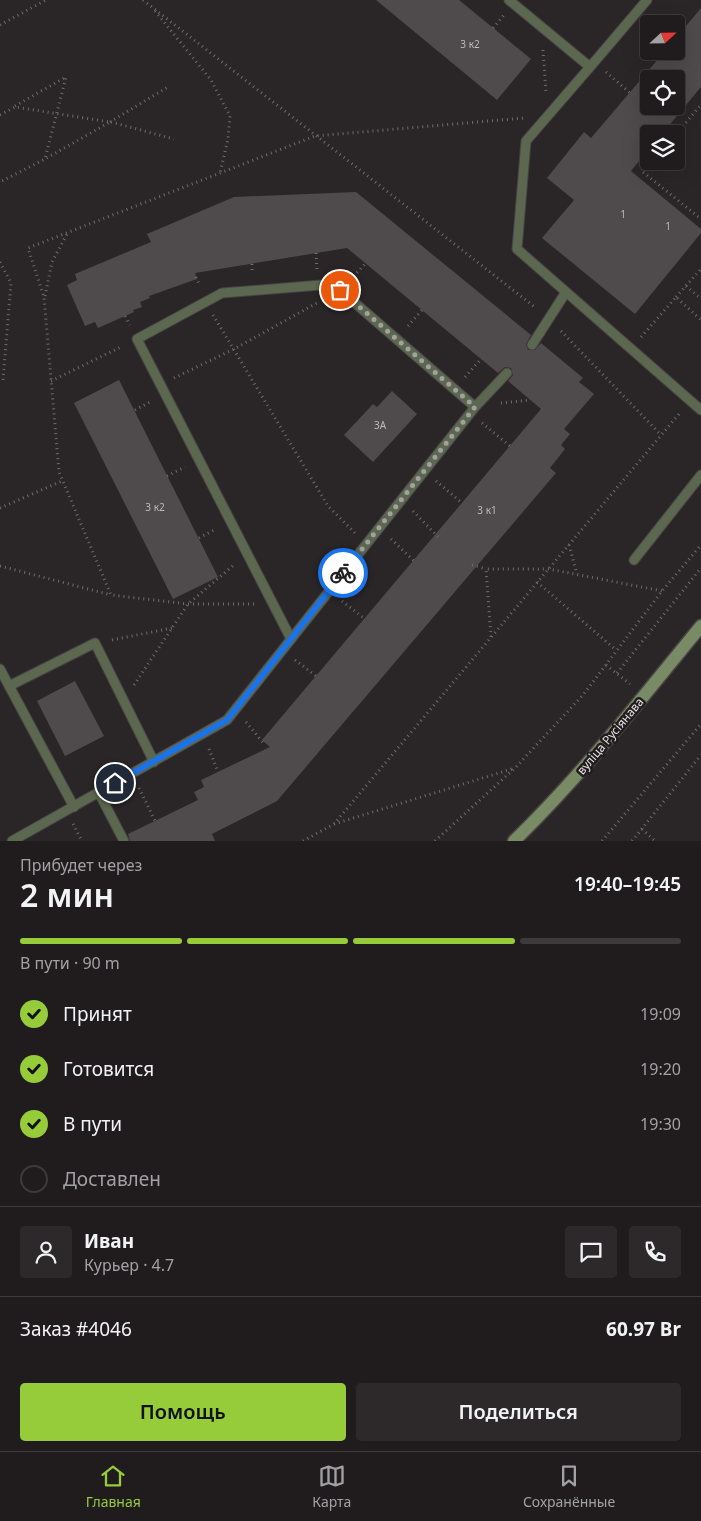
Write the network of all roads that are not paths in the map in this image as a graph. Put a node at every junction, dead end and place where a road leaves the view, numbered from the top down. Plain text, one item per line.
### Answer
1 (509, 0) edge
2 (647, 0) edge
3 (592, 64) junction
4 (566, 292) junction
5 (532, 345) dead end
6 (507, 373) dead end
7 (472, 410) junction
8 (701, 410) edge
9 (701, 474) edge
10 (634, 560) dead end
11 (701, 626) edge
12 (291, 639) junction
13 (0, 669) edge
14 (9, 686) junction
15 (154, 762) junction
16 (99, 793) junction
17 (74, 807) junction
18 (12, 841) edge
19 (124, 841) edge
20 (514, 841) edge

1 - 3 lane
2 - 3 lane
3 - 4 lane
4 - 5 lane
4 - 8 lane
6 - 7 lane
7 - 12 lane
7 - 12 lane
9 - 10 lane
11 - 20 main road, вуліца Русіянава
12 - 15 lane
13 - 14 lane
14 - 15 lane
14 - 17 lane
15 - 16 lane
16 - 17 lane
16 - 19 lane
17 - 18 lane

